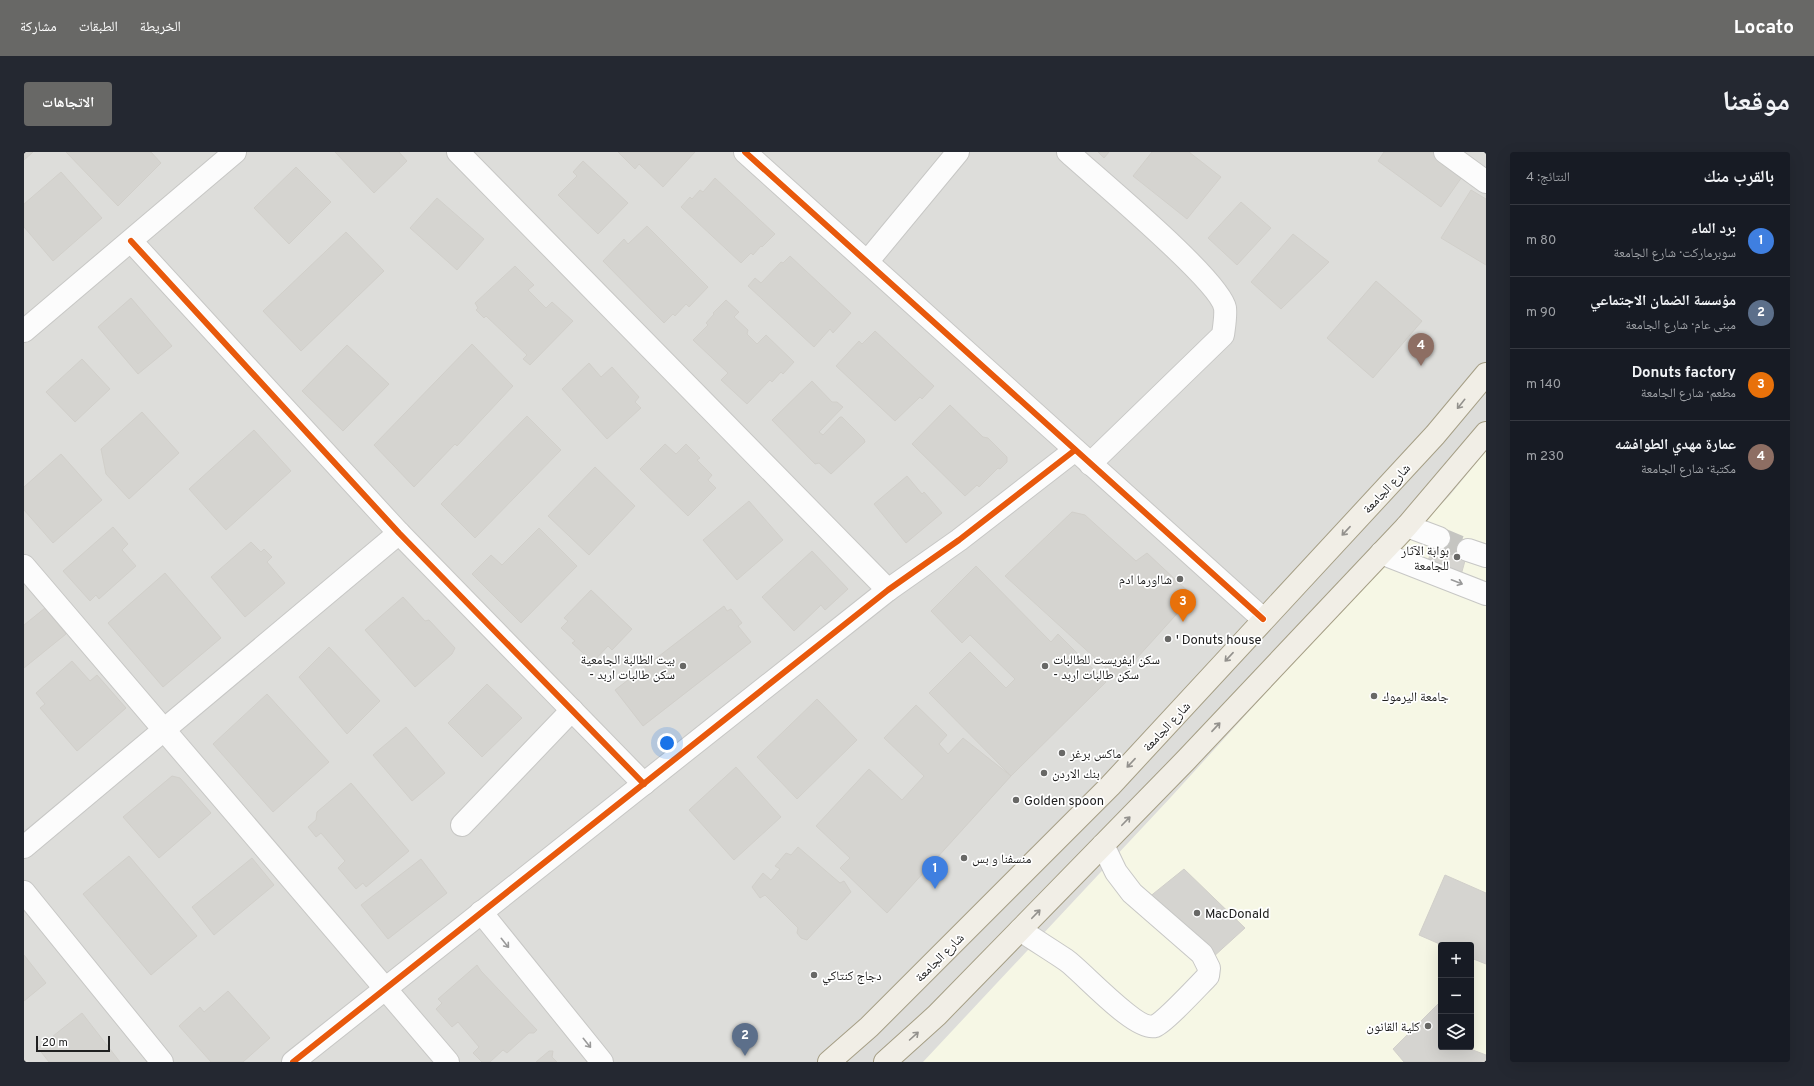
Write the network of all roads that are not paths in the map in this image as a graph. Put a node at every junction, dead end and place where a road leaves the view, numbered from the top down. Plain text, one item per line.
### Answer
1 (235, 152) edge
2 (458, 152) edge
3 (745, 152) edge
4 (958, 152) edge
5 (1068, 152) edge
6 (1445, 152) edge
7 (1486, 182) edge
8 (131, 241) junction
9 (867, 262) junction
10 (24, 330) edge
11 (1486, 374) edge
12 (1486, 433) edge
13 (1082, 457) junction
14 (1407, 526) junction
15 (399, 533) junction
16 (1439, 538) tunnel mouth
17 (1381, 554) junction
18 (24, 566) edge
19 (888, 590) junction
20 (1486, 594) edge
21 (1263, 620) junction
22 (572, 710) junction
23 (165, 729) junction
24 (644, 784) junction
25 (462, 825) dead end
26 (1103, 845) junction
27 (24, 847) edge
28 (24, 892) edge
29 (481, 912) junction
30 (1020, 930) junction
31 (384, 989) junction
32 (162, 1062) edge
33 (293, 1062) edge
34 (448, 1062) edge
35 (602, 1062) edge
36 (829, 1062) edge
37 (885, 1062) edge

1 - 8 street
2 - 19 street
3 - 9 street
4 - 9 street
5 - 13 street
6 - 7 street
8 - 10 street
8 - 15 street
9 - 13 street
11 -> 21 main road, شارع الجامعة
12 - 14 main road
13 - 19 street
13 - 21 street
14 - 16 street
14 - 17 main road
15 - 22 street
15 - 23 street
17 -> 20 street
26 -> 17 main road
18 - 23 street
19 - 24 street
21 -> 36 main road, شارع الجامعة
22 - 24 street
22 - 25 street
23 - 27 street
23 - 31 street
24 - 29 street
30 -> 26 main road
26 - 30 street
28 - 32 street
29 - 31 street
29 -> 35 street
37 -> 30 main road
31 - 33 street
31 - 34 street

